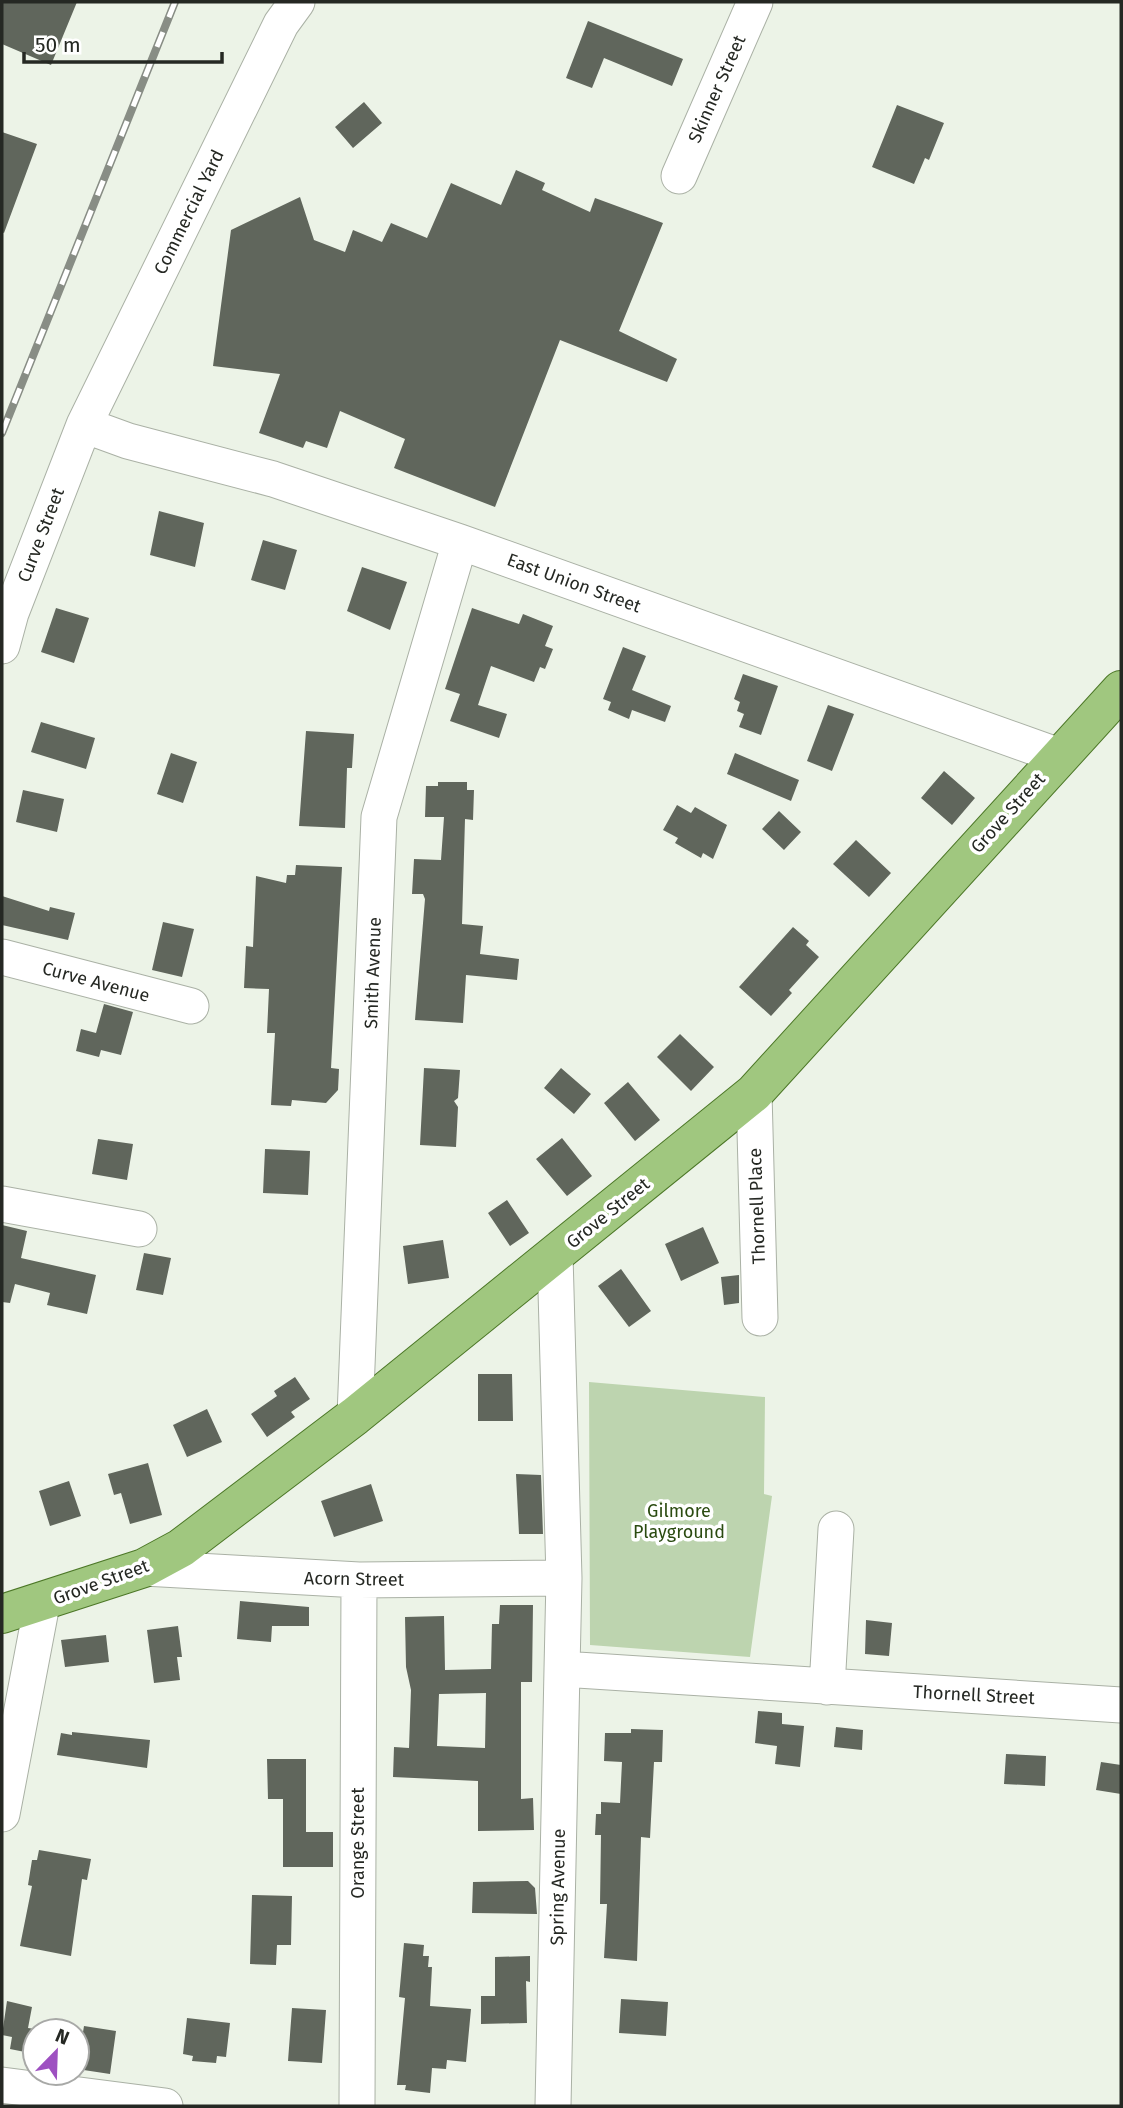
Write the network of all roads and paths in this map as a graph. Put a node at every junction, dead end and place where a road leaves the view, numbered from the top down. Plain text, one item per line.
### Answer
1 (298, 2) edge
2 (755, 2) edge
3 (679, 176) dead end
4 (84, 425) junction
5 (460, 542) junction
6 (2, 646) edge
7 (1121, 690) edge
8 (1059, 756) junction
9 (2, 957) edge
10 (191, 1006) dead end
11 (754, 1093) junction
12 (2, 1204) edge
13 (139, 1229) dead end
14 (555, 1255) junction
15 (760, 1318) dead end
16 (355, 1416) junction
17 (836, 1530) dead end
18 (144, 1568) junction
19 (564, 1578) junction
20 (359, 1580) junction
21 (42, 1604) junction
22 (2, 1614) edge
23 (562, 1668) junction
24 (827, 1687) junction
25 (1121, 1705) edge
26 (2, 1814) edge
27 (2, 2085) edge
28 (165, 2106) edge
29 (357, 2106) edge
30 (553, 2106) edge

1 - 4 street, Commercial Yard
2 - 3 street, Skinner Street
4 - 5 street, East Union Street
4 - 6 street, Curve Street
5 - 8 street, East Union Street
5 - 16 street, Smith Avenue
7 - 8 main road, Grove Street
8 - 11 main road, Grove Street
9 - 10 street, Curve Avenue
11 - 14 main road, Grove Street
11 - 15 street, Thornell Place
12 - 13 street
14 - 16 main road, Grove Street
14 - 19 street, Spring Avenue
16 - 18 main road, Grove Street
17 - 24 street
18 - 20 street, Acorn Street
18 - 21 main road, Grove Street
19 - 20 street, Acorn Street
19 - 23 street, Spring Avenue
20 - 29 street, Orange Street
21 - 22 main road, Grove Street
21 - 26 street
23 - 24 street
23 - 30 street, Spring Avenue
24 - 25 street, Thornell Street
27 - 28 street

